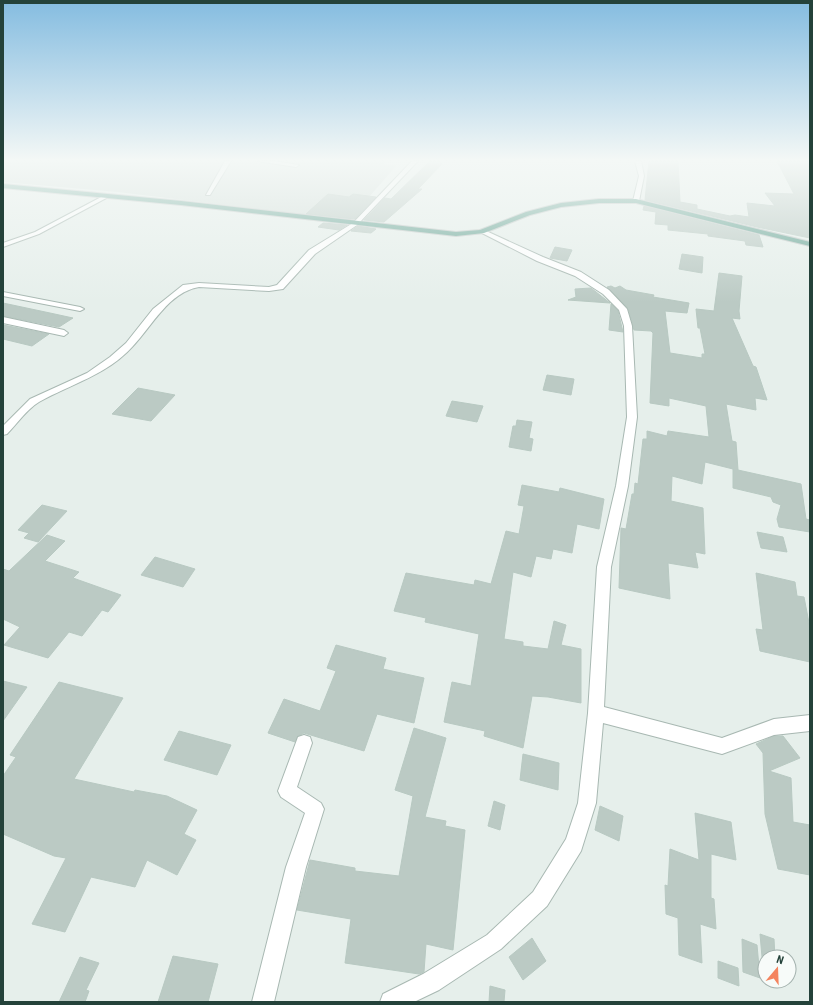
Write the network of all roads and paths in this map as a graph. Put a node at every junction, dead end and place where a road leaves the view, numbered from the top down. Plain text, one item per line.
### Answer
1 (84, 208) edge
2 (212, 208) edge
3 (370, 208) edge
4 (550, 208) edge
5 (664, 208) edge
6 (354, 224) junction
7 (482, 231) junction
8 (810, 244) edge
9 (3, 245) edge
10 (3, 294) edge
11 (80, 309) dead end
12 (3, 320) edge
13 (64, 333) dead end
14 (3, 432) edge
15 (596, 713) junction
16 (810, 723) edge
17 (304, 743) dead end
18 (263, 1002) edge
19 (391, 1002) edge

1 - 9 street
2 - 6 main road
3 - 6 street
4 - 7 main road
5 - 8 main road
6 - 7 main road
6 - 14 street
7 - 15 street
10 - 11 street
12 - 13 street
15 - 16 street
15 - 19 street
17 - 18 street

